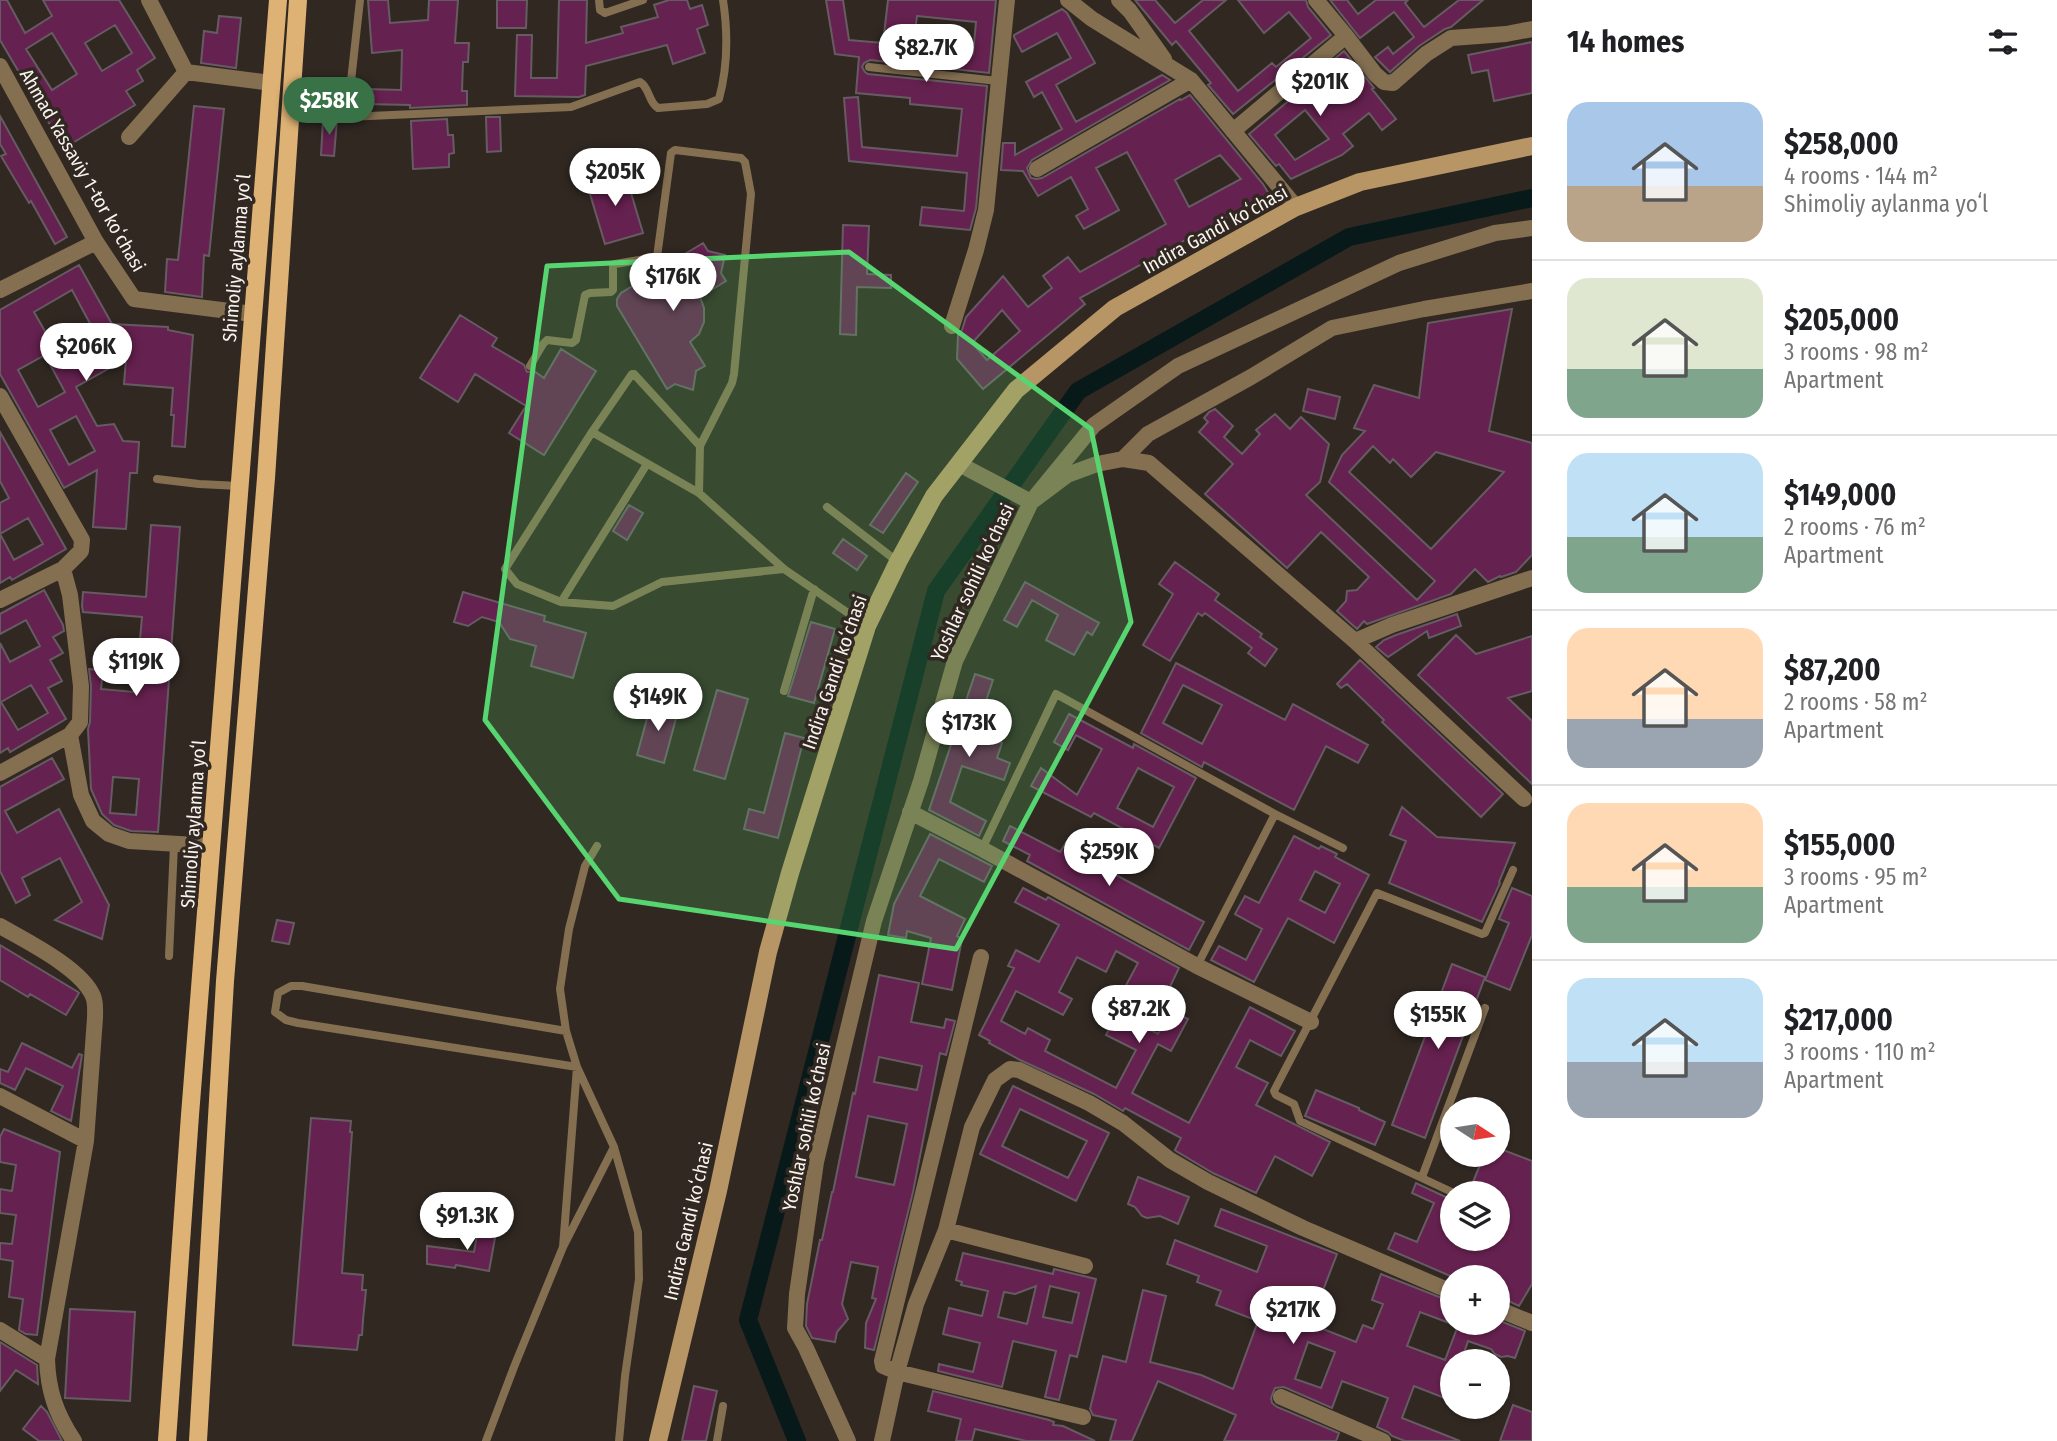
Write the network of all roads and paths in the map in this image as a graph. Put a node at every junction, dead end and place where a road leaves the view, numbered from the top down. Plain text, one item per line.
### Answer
1 (149, 0) edge
2 (278, 0) edge
3 (298, 0) edge
4 (360, 0) edge
5 (599, 0) edge
6 (643, 0) edge
7 (723, 0) edge
8 (1007, 0) edge
9 (1068, 0) edge
10 (1119, 0) edge
11 (1316, 0) edge
12 (1532, 29) edge
13 (1346, 36) junction
14 (0, 66) edge
15 (869, 67) dead end
16 (1171, 70) junction
17 (186, 72) junction
18 (1191, 80) junction
19 (998, 81) junction
20 (272, 83) junction
21 (292, 86) junction
22 (348, 117) junction
23 (1233, 131) junction
24 (129, 137) dead end
25 (1532, 146) edge
26 (1037, 169) dead end
27 (1296, 206) junction
28 (1532, 228) edge
29 (96, 242) junction
30 (0, 290) edge
31 (1532, 292) edge
32 (253, 314) junction
33 (952, 326) dead end
34 (530, 366) dead end
35 (0, 396) edge
36 (592, 432) junction
37 (700, 446) junction
38 (1124, 459) junction
39 (648, 464) junction
40 (959, 464) junction
41 (266, 478) junction
42 (157, 479) dead end
43 (240, 482) junction
44 (699, 492) junction
45 (1031, 502) junction
46 (827, 507) dead end
47 (898, 562) junction
48 (63, 569) junction
49 (784, 569) junction
50 (1532, 578) edge
51 (814, 589) junction
52 (0, 600) edge
53 (561, 602) junction
54 (867, 625) junction
55 (1355, 641) junction
56 (784, 691) dead end
57 (70, 735) junction
58 (0, 773) edge
59 (1524, 799) dead end
60 (910, 812) junction
61 (1275, 814) junction
62 (174, 845) junction
63 (212, 846) junction
64 (597, 846) dead end
65 (1343, 848) dead end
66 (982, 849) junction
67 (1513, 870) dead end
68 (0, 926) edge
69 (169, 956) dead end
70 (981, 957) dead end
71 (1197, 966) junction
72 (201, 979) junction
73 (225, 981) junction
74 (1485, 1008) dead end
75 (1311, 1022) junction
76 (566, 1031) junction
77 (577, 1067) junction
78 (0, 1096) edge
79 (86, 1142) junction
80 (614, 1147) junction
81 (1422, 1177) junction
82 (1440, 1186) edge
83 (946, 1230) junction
84 (563, 1247) junction
85 (1085, 1266) dead end
86 (1440, 1287) edge
87 (1510, 1314) edge
88 (1532, 1323) edge
89 (0, 1330) edge
90 (47, 1359) junction
91 (897, 1372) junction
92 (1281, 1397) dead end
93 (723, 1406) dead end
94 (1083, 1417) dead end
95 (74, 1441) edge
96 (167, 1441) edge
97 (198, 1441) edge
98 (486, 1441) edge
99 (619, 1441) edge
100 (658, 1441) edge
101 (717, 1441) edge
102 (848, 1441) edge
103 (882, 1441) edge
104 (1384, 1441) edge

1 - 17 street
2 - 20 main road, Shimoliy aylanma yoʻl
3 - 21 main road
4 - 22 lane
5 - 6 lane
7 - 22 lane
8 - 19 street
9 - 16 street
10 - 16 street
11 - 13 street
12 - 13 street
13 - 23 street
14 - 29 street, Ahmad Yassaviy 1-tor koʻchasi
15 - 19 lane
16 - 18 street
17 - 20 street
17 - 24 street
18 - 23 street
18 - 26 street
19 - 33 street
20 - 32 main road, Shimoliy aylanma yoʻl
21 - 22 lane
21 - 41 main road
23 - 27 street
25 - 27 street, Indira Gandi koʻchasi
27 - 40 street, Indira Gandi koʻchasi
28 - 45 street, Yoshlar sohili koʻchasi
29 - 30 street
29 - 32 street, Ahmad Yassaviy 1-tor koʻchasi
31 - 38 street
32 - 43 main road, Shimoliy aylanma yoʻl
34 - 37 lane
35 - 48 street
36 - 37 lane
36 - 39 lane
36 - 53 lane
37 - 44 lane
38 - 45 street
38 - 55 street
39 - 44 lane
39 - 53 lane
40 - 45 street
40 - 47 street, Indira Gandi koʻchasi
41 - 43 main road
41 - 73 main road
42 - 43 lane
43 - 63 main road, Shimoliy aylanma yoʻl
44 - 49 lane
45 - 60 street, Yoshlar sohili koʻchasi
46 - 47 lane
47 - 54 street, Indira Gandi koʻchasi
48 - 52 street
48 - 57 street
49 - 51 lane
49 - 53 lane
50 - 55 street
51 - 54 lane
51 - 56 lane
54 - 100 street, Indira Gandi koʻchasi
55 - 59 street
57 - 58 street
57 - 62 street
60 - 66 street
60 - 102 street, Yoshlar sohili koʻchasi
61 - 65 lane
61 - 66 lane
61 - 71 lane
62 - 63 street
62 - 69 lane
63 - 72 main road, Shimoliy aylanma yoʻl
64 - 76 lane
66 - 71 street
67 - 75 lane
68 - 79 street
70 - 91 street
71 - 75 street
72 - 73 main road
72 - 96 main road, Shimoliy aylanma yoʻl
73 - 97 main road
74 - 81 lane
75 - 81 lane
76 - 77 lane
76 - 77 lane
77 - 80 lane
77 - 84 lane
78 - 79 street
79 - 90 street
80 - 84 lane
80 - 99 lane
81 - 82 lane
83 - 85 street
83 - 86 street
83 - 91 street
84 - 98 lane
87 - 88 street
89 - 90 street
90 - 95 street
91 - 94 street
91 - 103 street
92 - 104 street
93 - 101 lane

